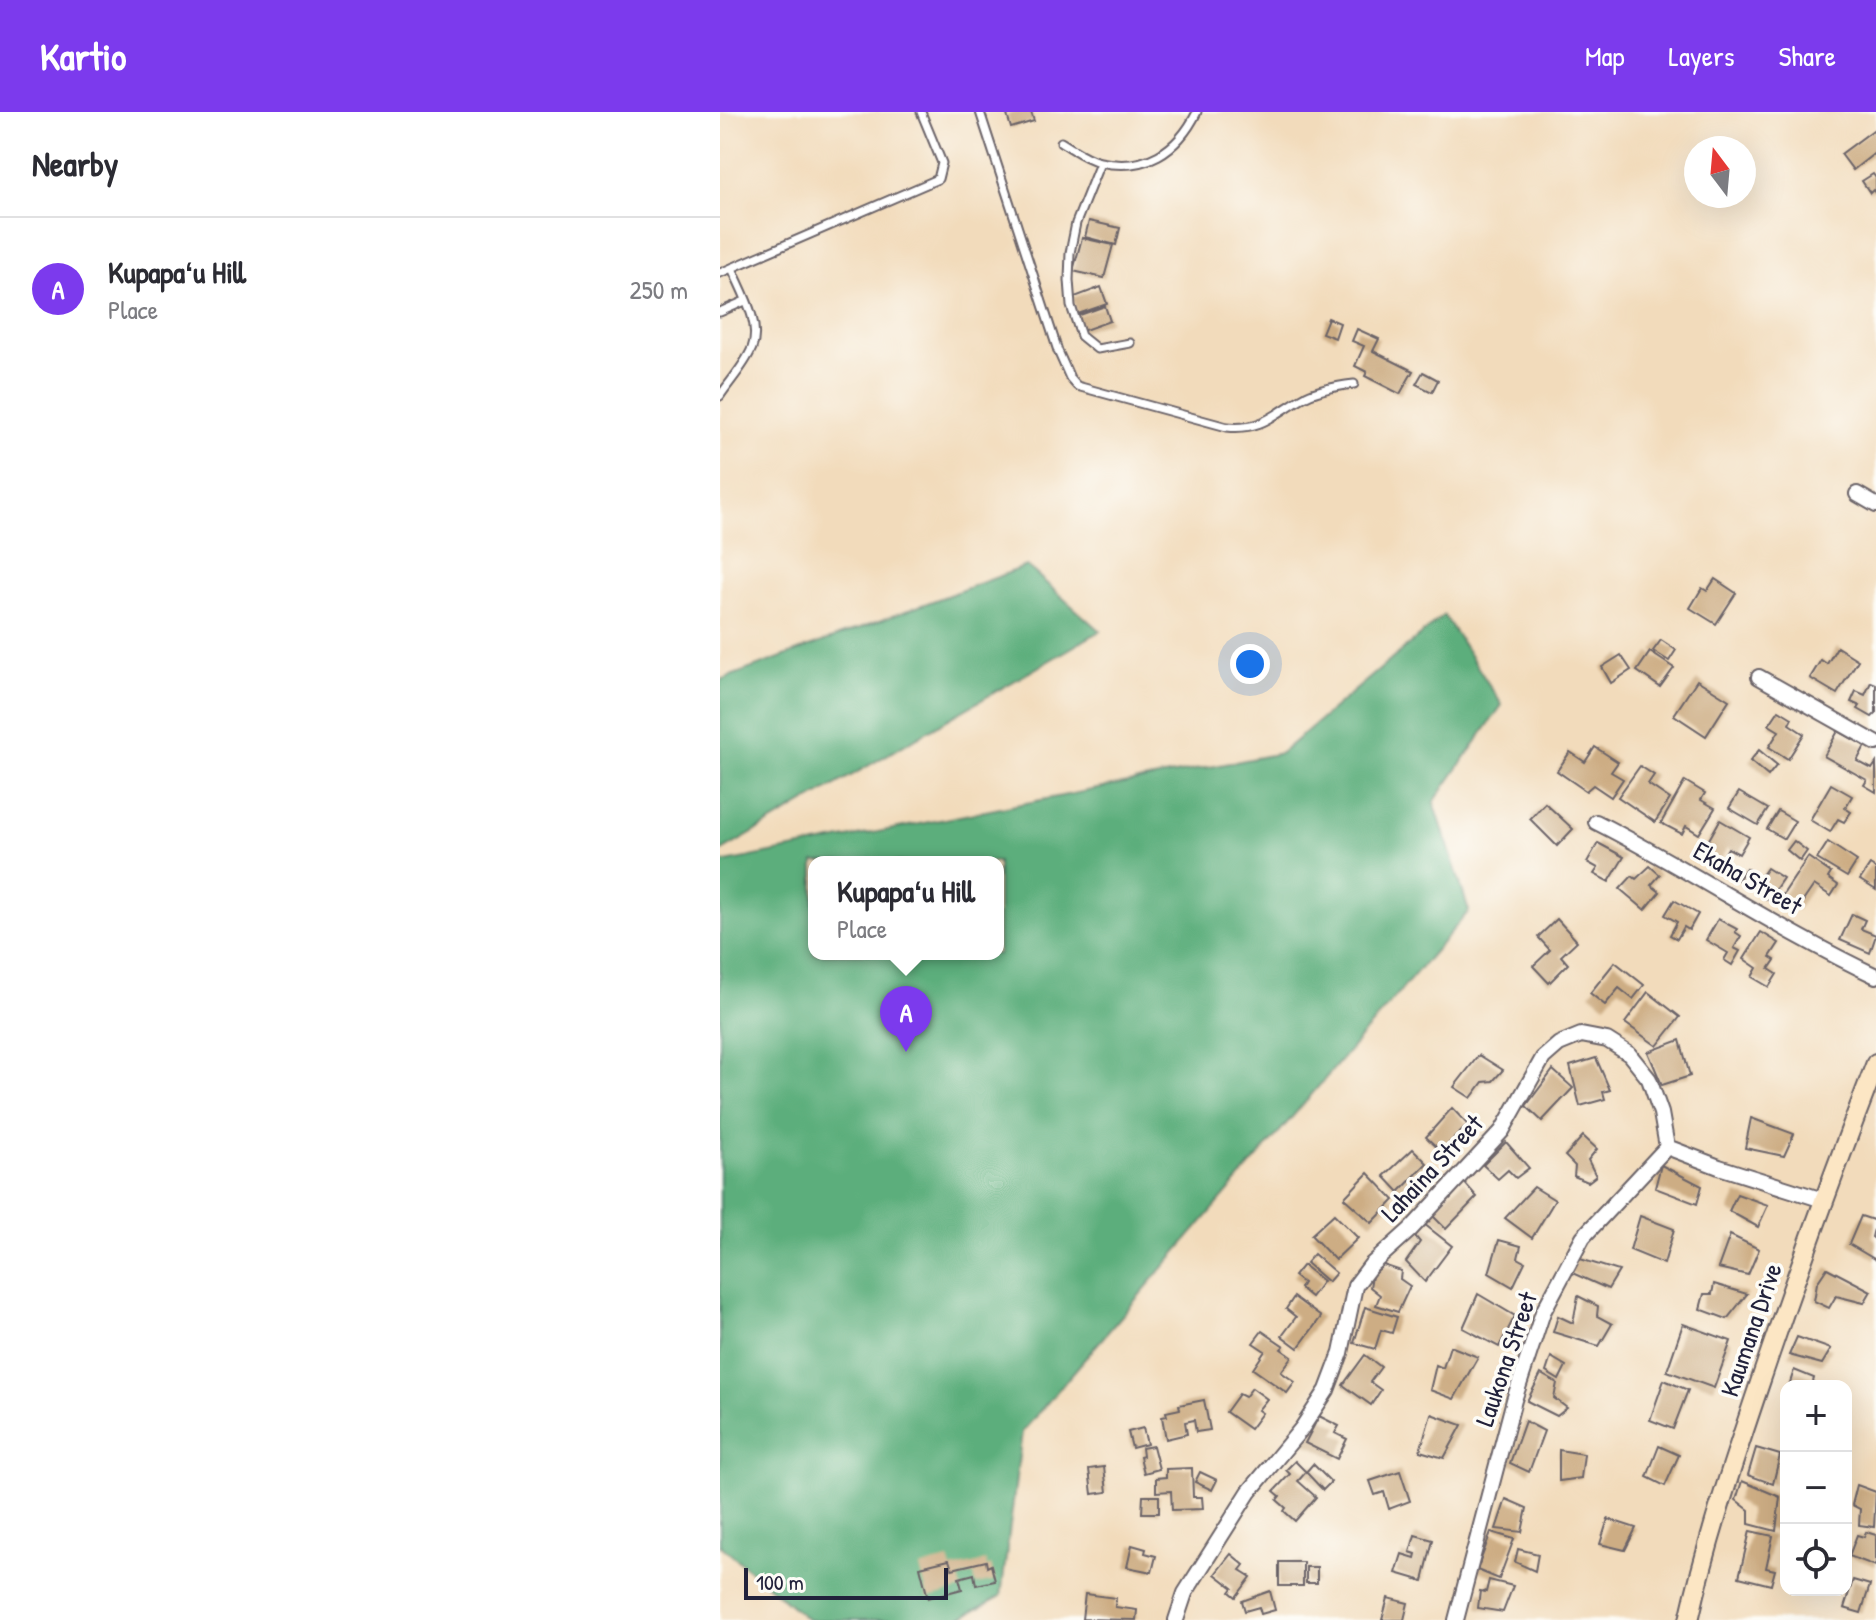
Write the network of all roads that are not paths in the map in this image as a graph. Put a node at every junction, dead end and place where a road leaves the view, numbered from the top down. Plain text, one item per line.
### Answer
1 (921, 112) edge
2 (980, 112) edge
3 (1197, 112) edge
4 (1061, 142) dead end
5 (1100, 163) junction
6 (732, 268) junction
7 (720, 273) edge
8 (745, 301) junction
9 (720, 312) edge
10 (1130, 343) dead end
11 (1354, 384) dead end
12 (720, 396) edge
13 (1857, 494) dead end
14 (1876, 505) edge
15 (1759, 677) dead end
16 (1876, 743) edge
17 (1596, 822) dead end
18 (1876, 976) edge
19 (1876, 1063) edge
20 (1667, 1147) junction
21 (1823, 1200) junction
22 (1176, 1620) edge
23 (1456, 1620) edge
24 (1689, 1620) edge

1 - 6 lane
2 - 11 lane
3 - 5 lane
4 - 5 lane
5 - 10 lane
6 - 7 lane
6 - 8 lane
8 - 9 lane
8 - 12 lane
13 - 14 street
15 - 16 street
17 - 18 street, Ekaha Street
19 - 21 street, Kaumana Drive
20 - 21 street
20 - 22 street, Lahaina Street
20 - 23 street, Laukona Street
21 - 24 street, Kaumana Drive

